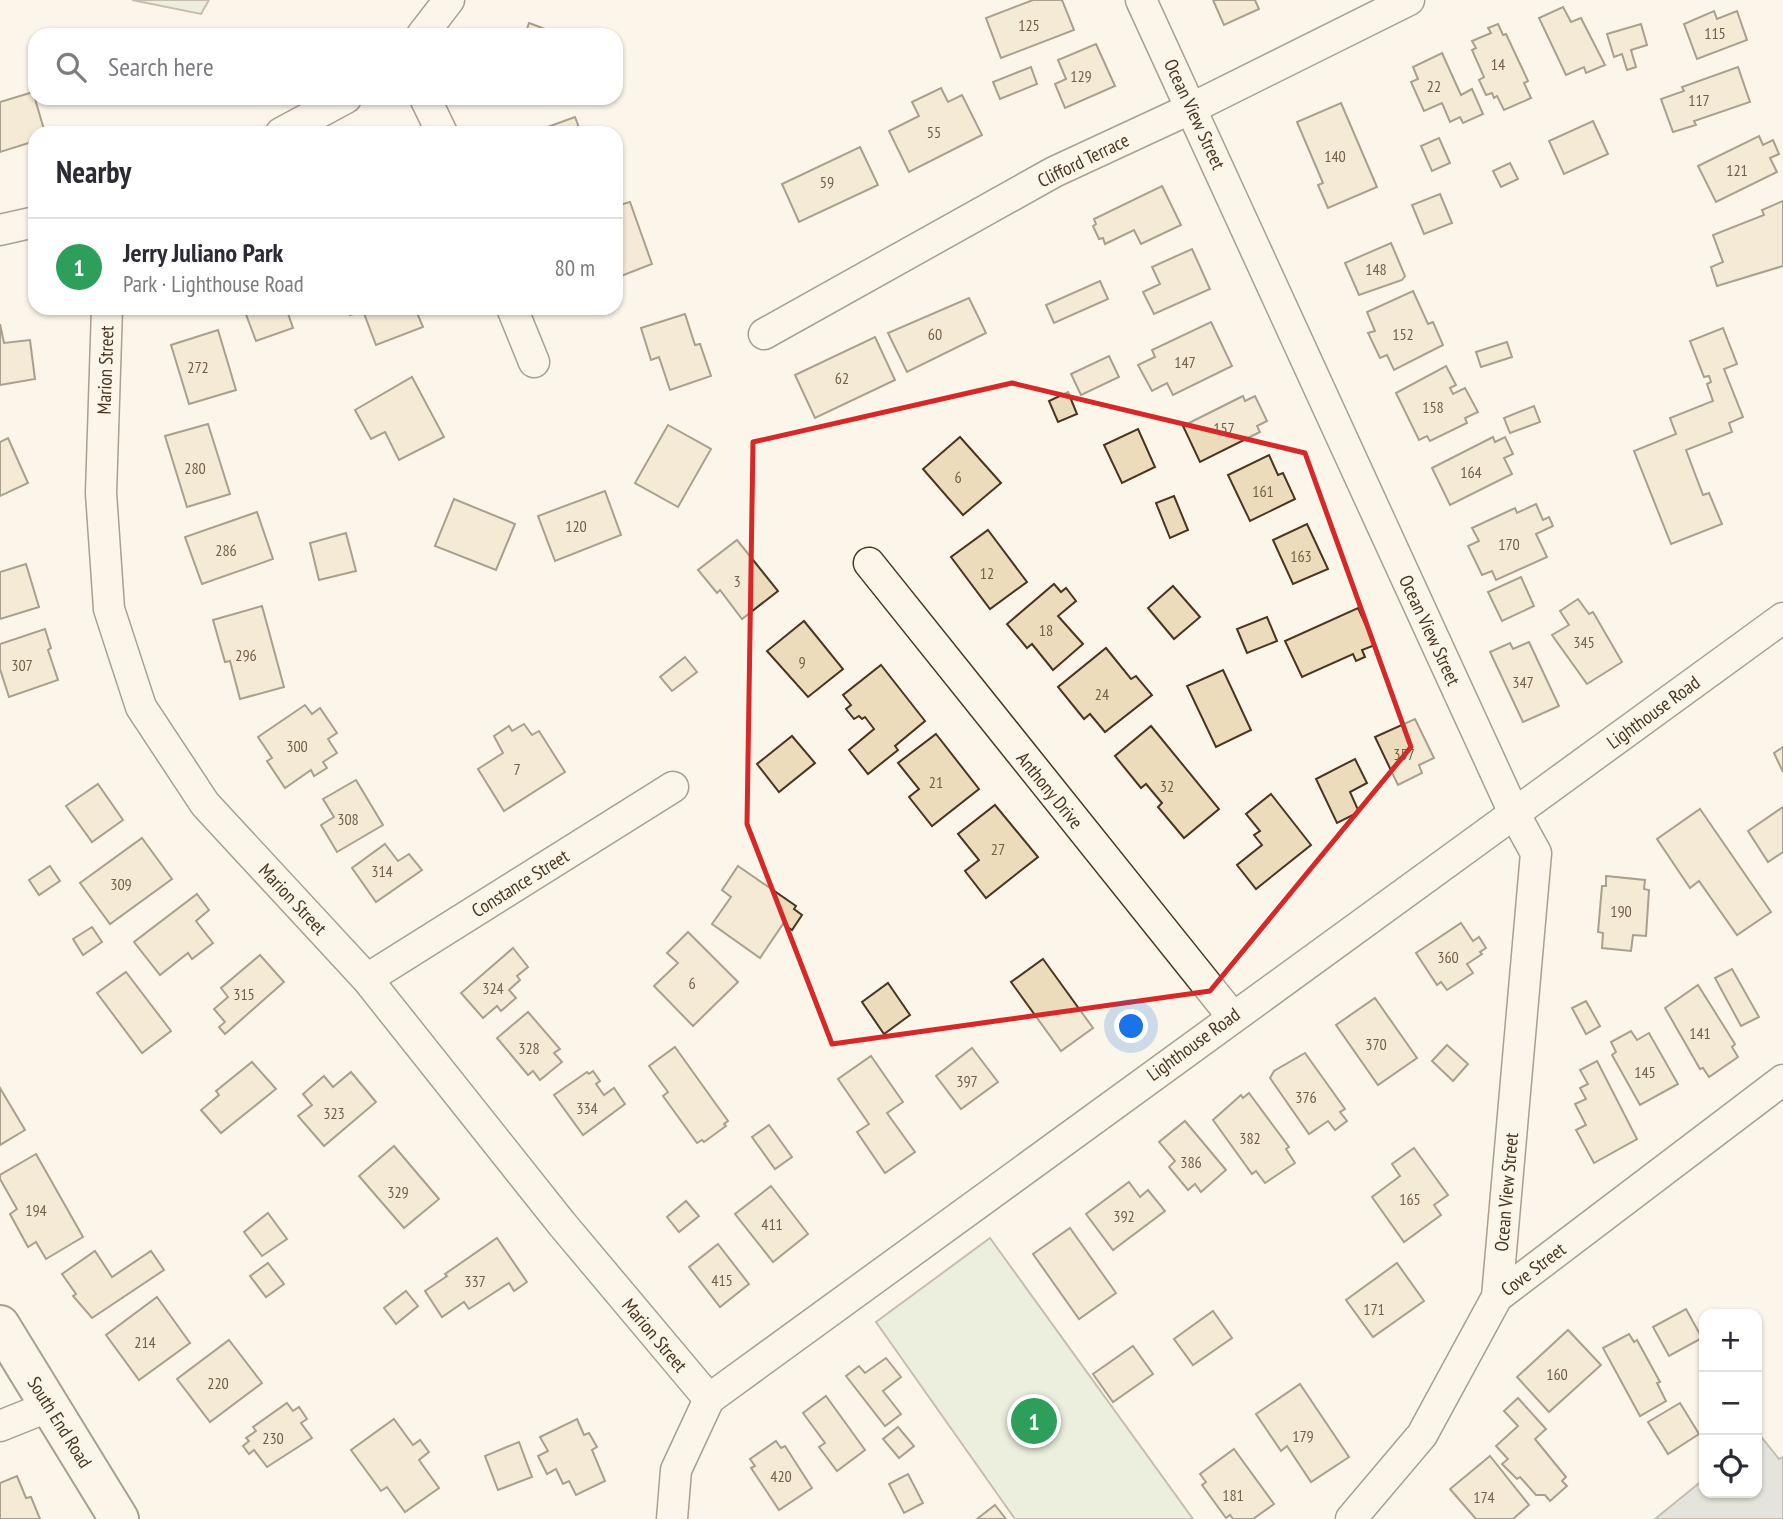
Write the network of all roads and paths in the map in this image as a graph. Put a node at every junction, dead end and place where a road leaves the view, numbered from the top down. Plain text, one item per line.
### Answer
1 (449, 0) edge
2 (1141, 0) edge
3 (1409, 0) edge
4 (427, 28) edge
5 (333, 105) edge
6 (428, 105) edge
7 (1192, 108) junction
8 (294, 126) edge
9 (439, 126) edge
10 (28, 224) edge
11 (0, 230) edge
12 (107, 315) edge
13 (515, 315) edge
14 (764, 334) dead end
15 (534, 362) dead end
16 (869, 563) dead end
17 (1783, 618) edge
18 (673, 788) dead end
19 (1514, 813) junction
20 (367, 979) junction
21 (1232, 1016) junction
22 (1783, 1080) edge
23 (1497, 1297) junction
24 (0, 1325) edge
25 (709, 1399) junction
26 (50, 1406) junction
27 (0, 1426) edge
28 (119, 1519) edge
29 (672, 1519) edge
30 (1351, 1519) edge

1 - 4 street
2 - 7 street, Ocean View Street
3 - 7 street, Clifford Terrace
5 - 8 street
6 - 9 street
7 - 14 street, Clifford Terrace
7 - 19 street, Ocean View Street
10 - 11 street
12 - 20 street, Marion Street
13 - 15 street
16 - 21 street, Anthony Drive
17 - 19 street, Lighthouse Road
18 - 20 street, Constance Street
19 - 21 street, Lighthouse Road
19 - 23 street, Ocean View Street
20 - 25 street, Marion Street
21 - 25 street, Lighthouse Road
22 - 23 street, Cove Street
23 - 30 street, Cove Street
24 - 26 main road, South End Road
25 - 29 street, Lighthouse Road
26 - 27 street
26 - 28 main road, South End Road

